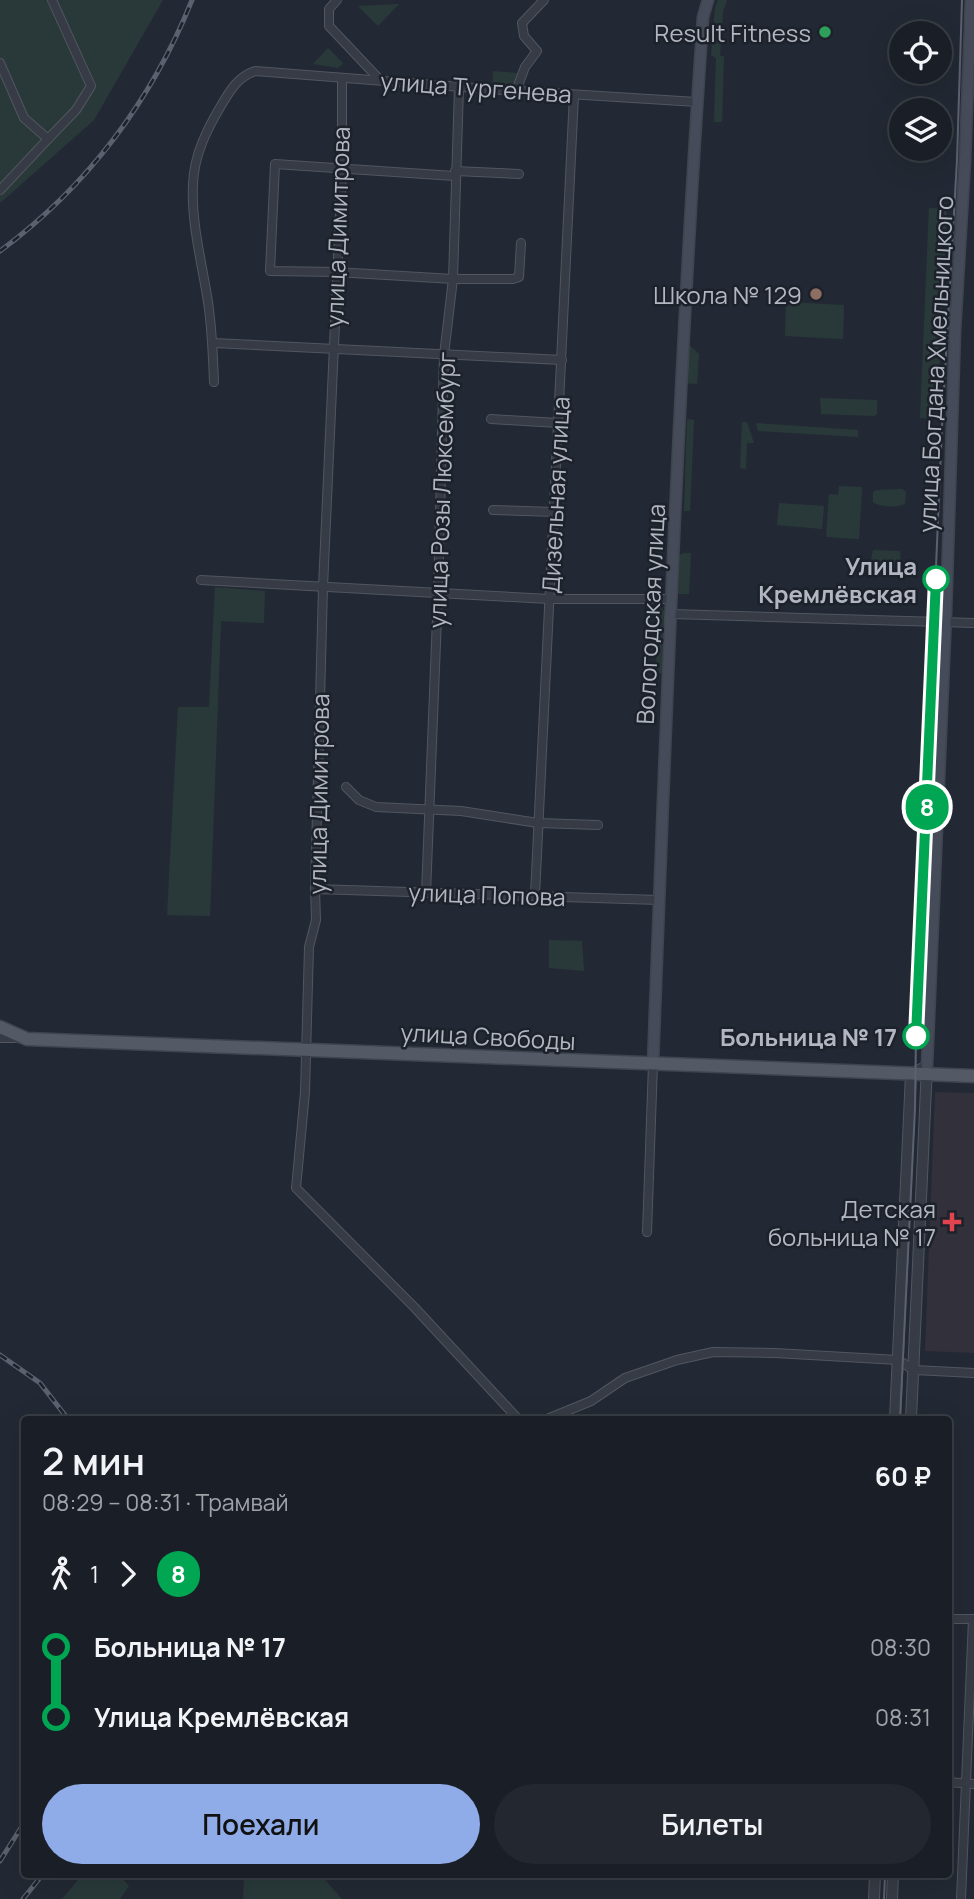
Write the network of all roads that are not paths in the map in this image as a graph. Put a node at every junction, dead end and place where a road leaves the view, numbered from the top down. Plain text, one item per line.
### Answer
1 (52, 0) edge
2 (337, 0) edge
3 (544, 0) edge
4 (708, 0) edge
5 (971, 0) edge
6 (0, 63) edge
7 (342, 78) junction
8 (380, 80) junction
9 (459, 87) junction
10 (516, 91) junction
11 (574, 94) junction
12 (697, 102) junction
13 (48, 139) junction
14 (341, 170) junction
15 (454, 174) junction
16 (519, 174) dead end
17 (0, 190) edge
18 (521, 243) dead end
19 (335, 272) junction
20 (453, 279) junction
21 (213, 343) junction
22 (333, 349) junction
23 (444, 355) junction
24 (562, 360) junction
25 (214, 382) dead end
26 (491, 419) dead end
27 (558, 423) junction
28 (492, 510) dead end
29 (554, 512) junction
30 (201, 580) dead end
31 (323, 587) junction
32 (439, 593) junction
33 (549, 599) junction
34 (671, 599) junction
35 (671, 614) junction
36 (945, 622) junction
37 (974, 623) edge
38 (346, 787) dead end
39 (429, 810) junction
40 (538, 822) junction
41 (598, 825) dead end
42 (315, 889) junction
43 (426, 892) junction
44 (535, 895) junction
45 (659, 900) junction
46 (0, 1027) edge
47 (0, 1038) edge
48 (27, 1038) junction
49 (306, 1049) junction
50 (653, 1064) junction
51 (927, 1070) junction
52 (911, 1074) junction
53 (974, 1076) edge
54 (647, 1232) dead end
55 (898, 1360) junction
56 (914, 1370) junction
57 (974, 1373) edge
58 (515, 1416) edge
59 (555, 1416) edge
60 (895, 1416) edge
61 (911, 1416) edge
62 (952, 1619) edge
63 (973, 1619) edge
64 (952, 1782) edge
65 (971, 1783) edge
66 (875, 1878) edge
67 (893, 1878) edge
68 (874, 1899) edge
69 (892, 1899) edge
70 (961, 1899) edge

1 - 13 street
2 - 8 street
3 - 10 street
4 - 12 main road, Вологодская улица
5 - 36 main road, улица Богдана Хмельницкого
6 - 13 street
7 - 8 street, улица Тургенева
7 - 14 street, улица Димитрова
7 - 21 street, улица Тургенева
8 - 9 street, улица Тургенева
9 - 10 street, улица Тургенева
9 - 15 street, улица Розы Люксембург
10 - 11 street, улица Тургенева
11 - 12 street, улица Тургенева
11 - 24 street, Дизельная улица
12 - 34 main road, Вологодская улица
13 - 17 street
14 - 15 street
14 - 19 street, улица Димитрова
14 - 19 street
15 - 16 street
15 - 20 street, улица Розы Люксембург
18 - 20 street
19 - 20 street
19 - 22 street, улица Димитрова
20 - 23 street, улица Розы Люксембург
21 - 22 street
21 - 25 street
22 - 23 street
22 - 31 street, улица Димитрова
23 - 24 street
23 - 32 street, улица Розы Люксембург
24 - 27 street, Дизельная улица
26 - 27 street
27 - 29 street, Дизельная улица
28 - 29 street
29 - 33 street, Дизельная улица
30 - 31 street
31 - 32 street
31 - 42 street, улица Димитрова
32 - 33 street
32 - 39 street, улица Розы Люксембург
33 - 34 street
33 - 40 street, Дизельная улица
34 - 35 main road, Вологодская улица
35 - 36 street
35 - 45 main road, Вологодская улица
36 - 37 street
36 - 51 main road, улица Богдана Хмельницкого
38 - 39 street
39 - 40 street
39 - 43 street, улица Розы Люксембург
40 - 41 street
40 - 44 street, Дизельная улица
42 - 43 street, улица Попова
42 - 49 street, улица Димитрова
43 - 44 street, улица Попова
44 - 45 street, улица Попова
45 - 50 main road, Вологодская улица
46 - 48 main road
47 - 48 street, улица Свободы
48 - 49 main road, улица Свободы
49 - 50 main road, улица Свободы
49 - 58 street, улица Димитрова
50 - 52 main road, улица Свободы
50 - 54 street, Вологодская улица
51 - 52 main road, улица Свободы
51 - 53 main road, улица Свободы
51 - 56 street
52 - 55 street
55 - 56 street
55 - 59 street
55 - 60 street
56 - 57 street
56 - 61 street
62 - 63 street
63 - 65 street
64 - 65 street
65 - 70 street
66 - 68 street
67 - 69 street

